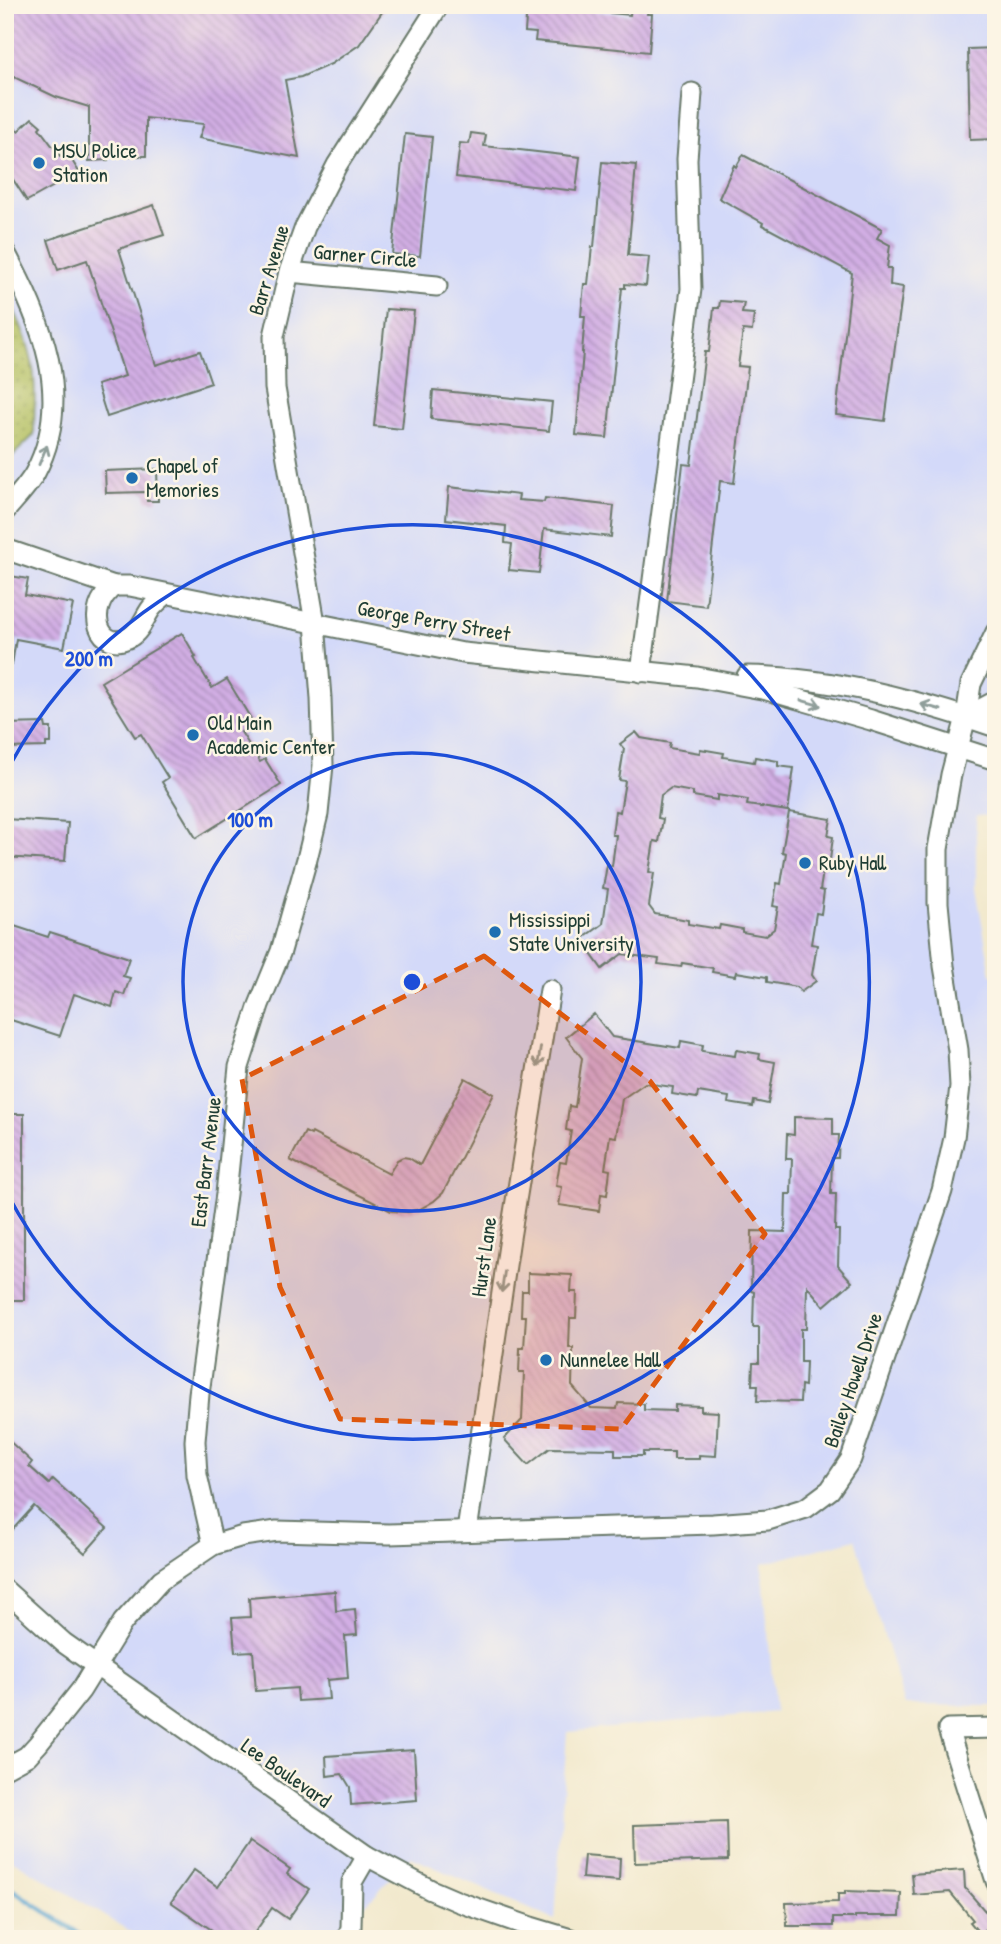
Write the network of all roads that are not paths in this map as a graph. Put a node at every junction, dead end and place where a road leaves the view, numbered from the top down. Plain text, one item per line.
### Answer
1 (439, 5) edge
2 (692, 93) dead end
3 (5, 252) edge
4 (289, 271) junction
5 (437, 285) dead end
6 (5, 511) edge
7 (5, 549) edge
8 (114, 586) junction
9 (166, 594) junction
10 (315, 623) junction
11 (996, 632) edge
12 (640, 672) junction
13 (697, 677) junction
14 (996, 701) edge
15 (966, 717) junction
16 (996, 727) edge
17 (956, 748) junction
18 (996, 760) edge
19 (550, 990) dead end
20 (467, 1531) junction
21 (213, 1545) junction
22 (5, 1590) edge
23 (98, 1665) junction
24 (996, 1728) edge
25 (5, 1768) edge
26 (367, 1856) junction
27 (996, 1881) edge
28 (348, 1939) edge
29 (571, 1939) edge

1 - 4 street, Barr Avenue
2 - 12 street
6 -> 3 street
4 - 5 street, Garner Circle
4 - 10 street, Barr Avenue
7 - 8 street, George Perry Street
8 - 9 street, George Perry Street
8 - 9 street
9 - 10 street, George Perry Street
10 - 12 street, George Perry Street
10 - 21 street, East Barr Avenue
11 - 15 street
12 - 13 street, George Perry Street
15 -> 13 street, George Perry Street
13 -> 17 street, George Perry Street
14 - 15 street
15 - 16 street, George Perry Street
15 - 17 street, Bailey Howell Drive
17 - 18 street, George Perry Street
17 - 20 street, Bailey Howell Drive
19 -> 20 street, Hurst Lane
20 - 21 street, Bailey Howell Drive
21 - 23 street
22 - 23 street, Lee Boulevard
23 - 25 street
23 - 26 street, Lee Boulevard
24 - 27 street
26 - 28 street
26 - 29 street, Lee Boulevard

